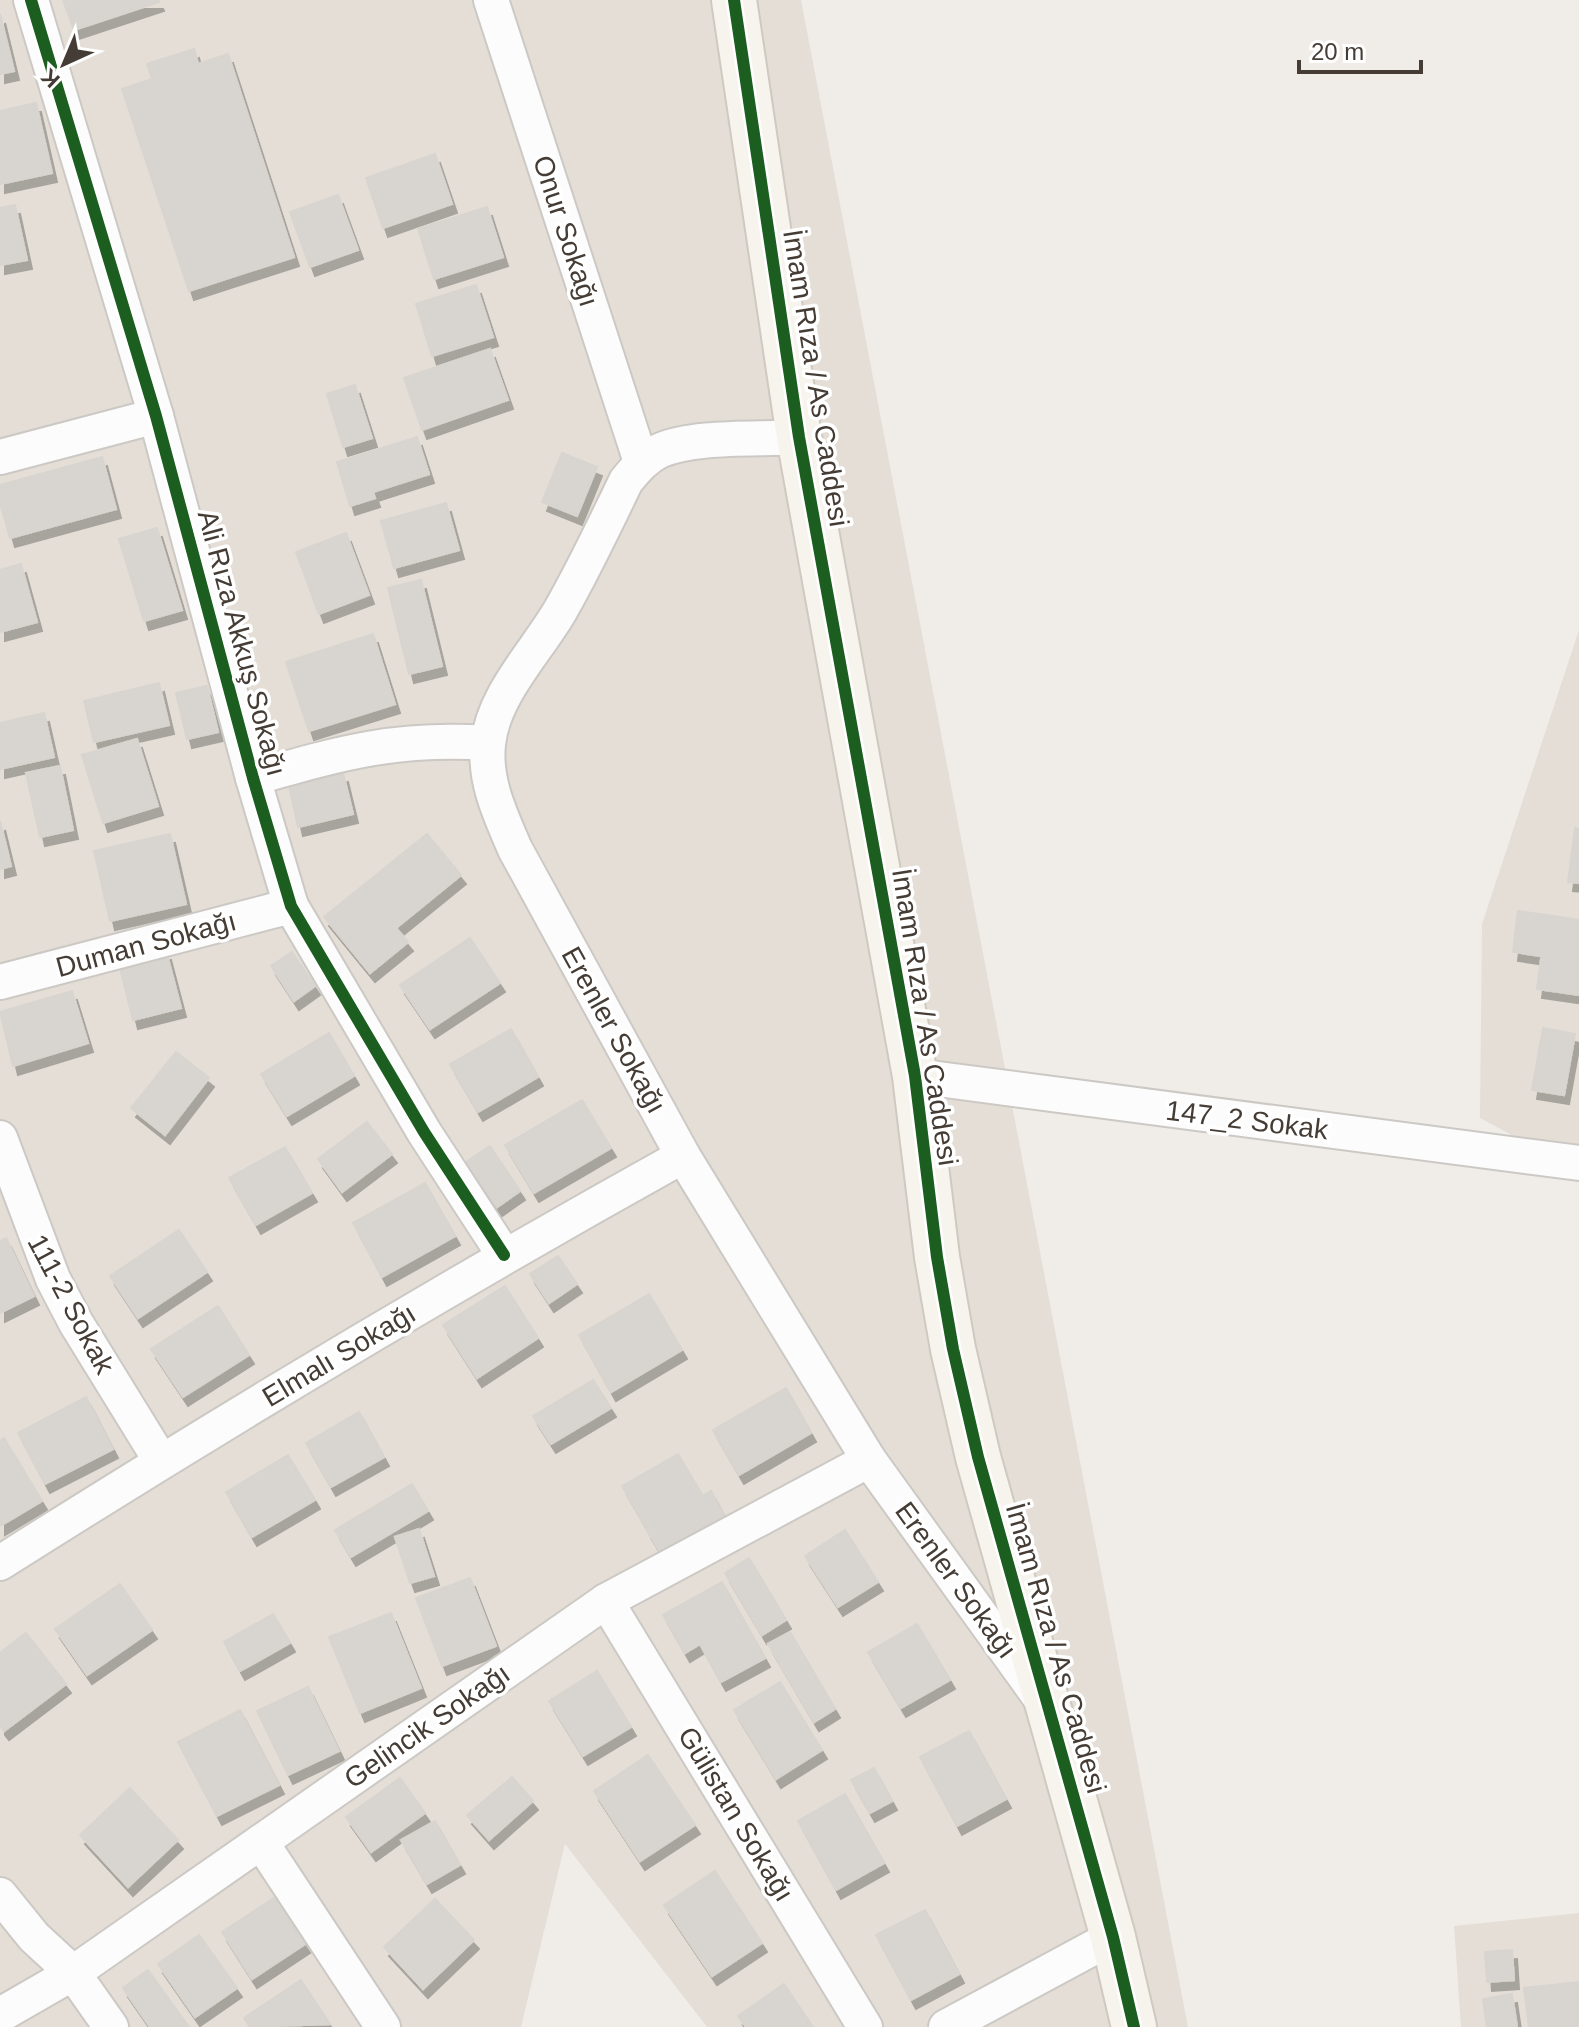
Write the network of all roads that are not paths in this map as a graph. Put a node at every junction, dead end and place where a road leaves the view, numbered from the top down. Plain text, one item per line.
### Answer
1 (31, 0) edge
2 (491, 0) edge
3 (734, 0) edge
4 (156, 416) junction
5 (799, 437) junction
6 (0, 457) edge
7 (641, 462) junction
8 (488, 743) junction
9 (253, 778) junction
10 (291, 906) junction
11 (0, 982) edge
12 (915, 1076) junction
13 (0, 1138) edge
14 (683, 1156) junction
15 (1579, 1163) edge
16 (504, 1255) junction
17 (869, 1460) junction
18 (161, 1461) junction
19 (0, 1563) edge
20 (606, 1601) junction
21 (1045, 1704) junction
22 (261, 1842) junction
23 (0, 1895) edge
24 (1113, 1937) junction
25 (73, 1973) junction
26 (0, 2015) edge
27 (111, 2027) edge
28 (383, 2027) edge
29 (865, 2027) edge
30 (946, 2027) edge
31 (1134, 2027) edge

1 - 4 street, Ali Rıza Akkuş Sokağı
2 - 7 street, Onur Sokağı
3 - 5 street, İmam Rıza / As Caddesi
4 - 6 street
4 - 9 street, Ali Rıza Akkuş Sokağı
5 - 7 street
5 - 12 street, İmam Rıza / As Caddesi
7 - 8 street, Erenler Sokağı
8 - 9 street
8 - 14 street, Erenler Sokağı
9 - 10 street, Ali Rıza Akkuş Sokağı
10 - 11 street, Duman Sokağı
10 - 16 street, Ali Rıza Akkuş Sokağı
12 - 15 street, 147_2 Sokak
12 - 21 street, İmam Rıza / As Caddesi
13 - 18 street, 111-2 Sokak
14 - 16 street, Elmalı Sokağı
14 - 17 street, Erenler Sokağı
16 - 18 street, Elmalı Sokağı
17 - 20 street, Gelincik Sokağı
17 - 21 street, Erenler Sokağı
18 - 19 street, Elmalı Sokağı
20 - 22 street, Gelincik Sokağı
20 - 29 street, Gülistan Sokağı
21 - 24 street, İmam Rıza / As Caddesi
22 - 25 street, Gelincik Sokağı
22 - 28 street
23 - 25 street
24 - 30 street
24 - 31 street, İmam Rıza / As Caddesi
25 - 26 street, Gelincik Sokağı
25 - 27 street

